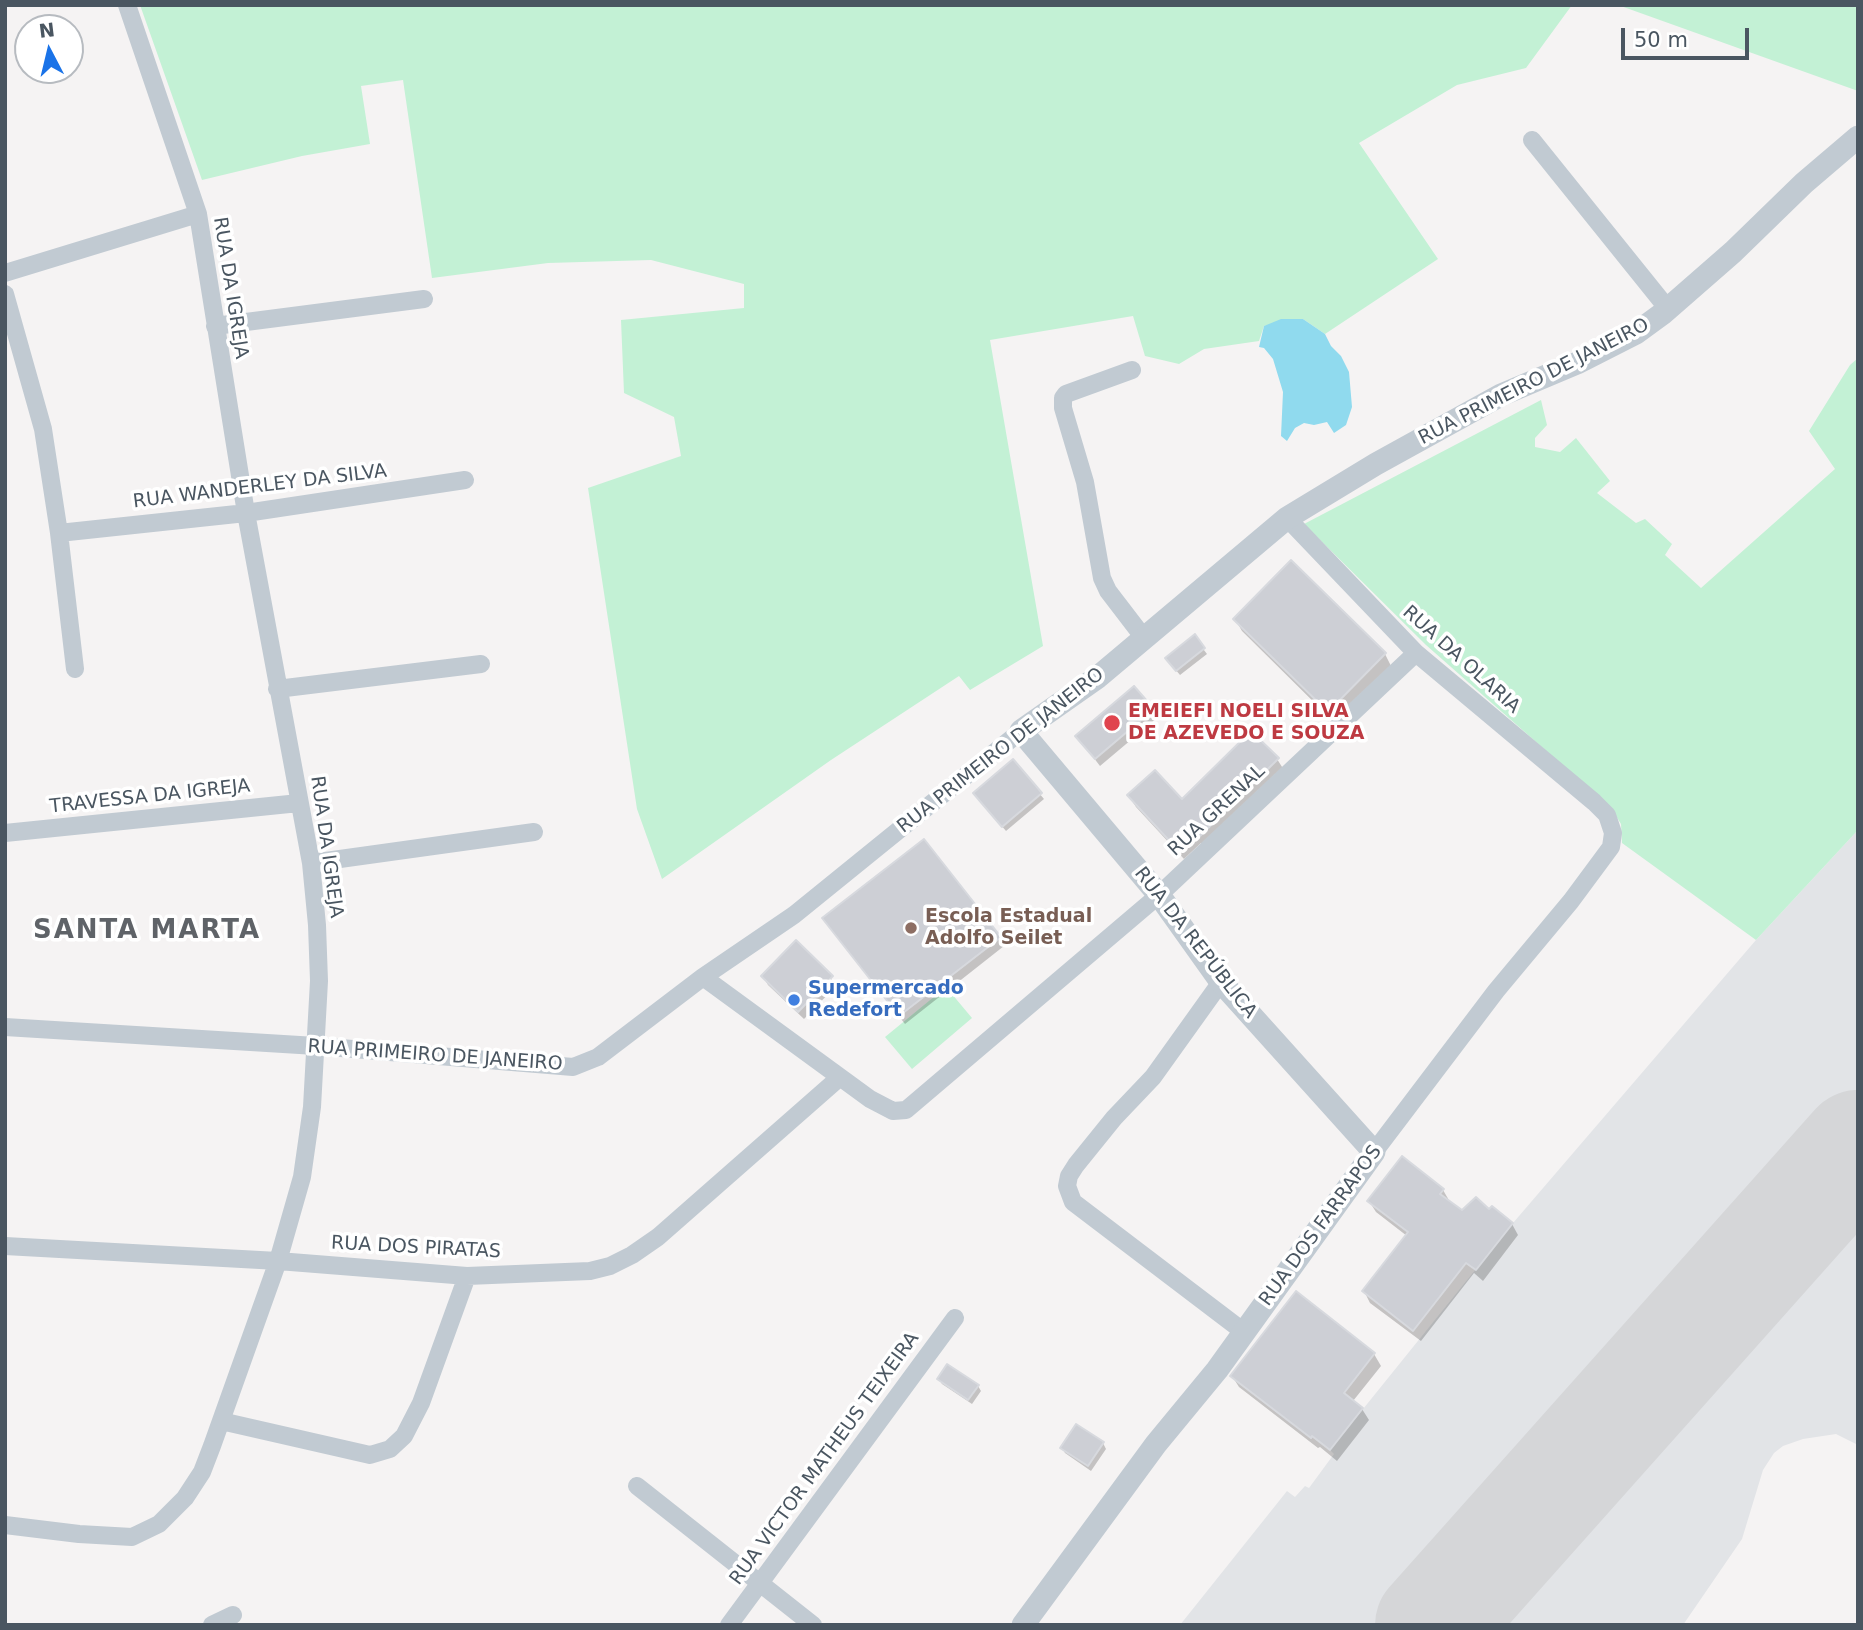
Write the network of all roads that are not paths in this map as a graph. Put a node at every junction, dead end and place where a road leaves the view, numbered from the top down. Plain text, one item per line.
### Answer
1 (127, 5) edge
2 (1858, 137) edge
3 (1532, 140) dead end
4 (198, 214) junction
5 (5, 273) edge
6 (5, 294) edge
7 (424, 299) dead end
8 (1668, 309) junction
9 (215, 326) junction
10 (1132, 370) dead end
11 (465, 480) dead end
12 (246, 513) junction
13 (1287, 518) junction
14 (59, 533) junction
15 (1144, 638) junction
16 (1416, 653) junction
17 (481, 664) dead end
18 (75, 669) dead end
19 (277, 689) junction
20 (1021, 731) junction
21 (299, 803) junction
22 (1612, 826) joint
23 (534, 832) dead end
24 (5, 833) edge
25 (311, 863) junction
26 (1158, 895) junction
27 (703, 977) junction
28 (1222, 982) junction
29 (5, 1027) edge
30 (316, 1046) junction
31 (839, 1078) junction
32 (1374, 1152) junction
33 (5, 1246) edge
34 (278, 1261) junction
35 (467, 1276) junction
36 (955, 1318) dead end
37 (1244, 1332) junction
38 (221, 1421) junction
39 (637, 1486) dead end
40 (5, 1525) edge
41 (760, 1584) junction
42 (233, 1615) dead end
43 (212, 1625) edge
44 (729, 1625) edge
45 (813, 1625) edge
46 (1023, 1625) edge

1 - 4 street, RUA DA IGREJA
2 - 8 street, RUA PRIMEIRO DE JANEIRO
3 - 8 street
4 - 5 street
4 - 9 street, RUA DA IGREJA
6 - 14 street
7 - 9 street
8 - 13 street, RUA PRIMEIRO DE JANEIRO
9 - 12 street, RUA DA IGREJA
10 - 15 street
11 - 12 street, RUA WANDERLEY DA SILVA
12 - 14 street, RUA WANDERLEY DA SILVA
12 - 19 street, RUA DA IGREJA
13 - 15 street, RUA PRIMEIRO DE JANEIRO
13 - 16 street, RUA DA OLARIA
14 - 18 street
15 - 20 street, RUA PRIMEIRO DE JANEIRO
16 - 22 street, RUA DA OLARIA
16 - 26 street, RUA GRENAL
17 - 19 street
19 - 21 street, RUA DA IGREJA
20 - 26 street, RUA DA REPÚBLICA
20 - 27 street, RUA PRIMEIRO DE JANEIRO
21 - 24 street, TRAVESSA DA IGREJA
21 - 25 street, RUA DA IGREJA
22 - 32 street, RUA DOS FARRAPOS
23 - 25 street
25 - 30 street, RUA DA IGREJA
26 - 28 street, RUA DA REPÚBLICA
26 - 31 street, RUA GRENAL
27 - 30 street, RUA PRIMEIRO DE JANEIRO
27 - 31 street
28 - 32 street, RUA DA REPÚBLICA
28 - 37 street
29 - 30 street, RUA PRIMEIRO DE JANEIRO
30 - 34 street, RUA DA IGREJA
31 - 35 street, RUA DOS PIRATAS
32 - 37 street, RUA DOS FARRAPOS
33 - 34 street, RUA DOS PIRATAS
34 - 35 street, RUA DOS PIRATAS
34 - 38 street, RUA DA IGREJA
35 - 38 street
36 - 41 street, RUA VICTOR MATHEUS TEIXEIRA
37 - 46 street, RUA DOS FARRAPOS
38 - 40 street, RUA DA IGREJA
39 - 41 street
41 - 44 street, RUA VICTOR MATHEUS TEIXEIRA
41 - 45 street
42 - 43 street

